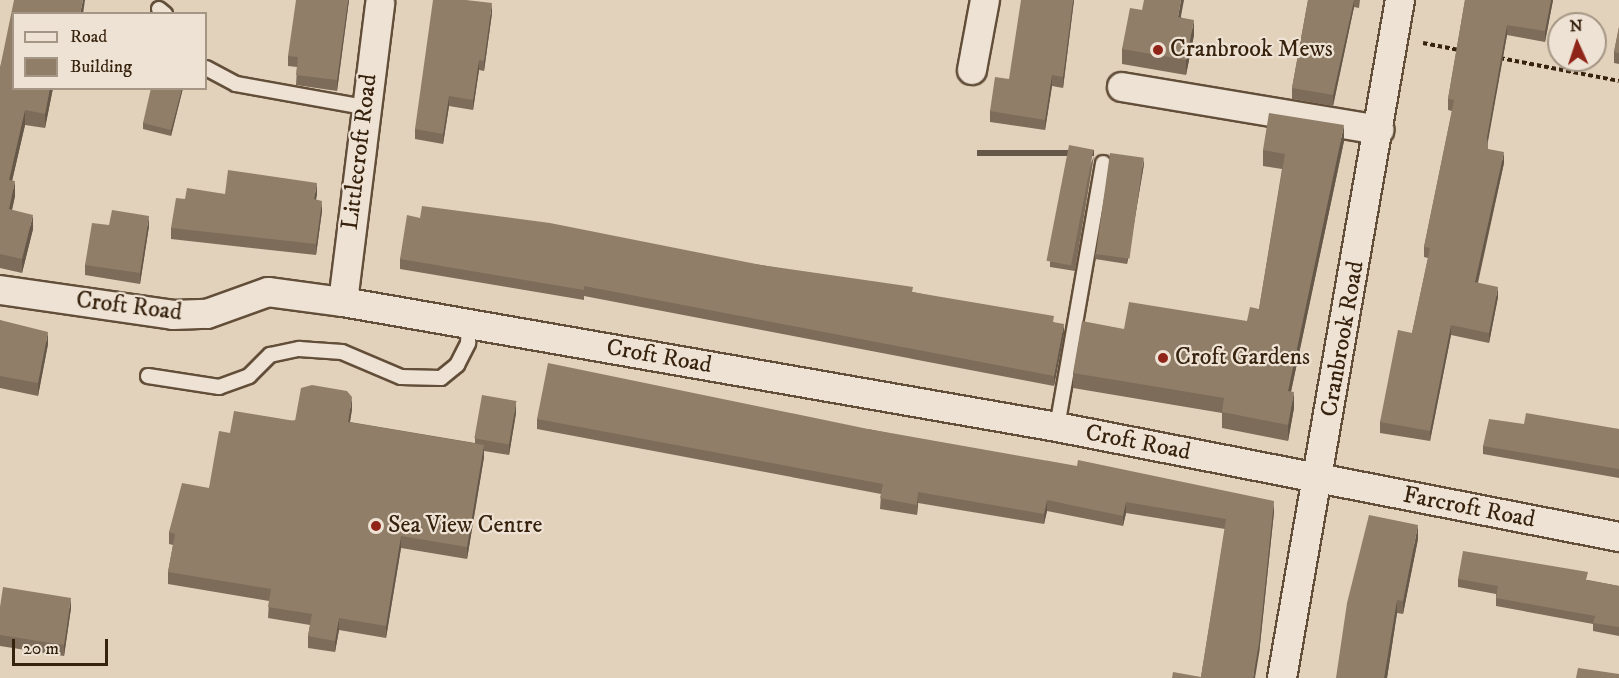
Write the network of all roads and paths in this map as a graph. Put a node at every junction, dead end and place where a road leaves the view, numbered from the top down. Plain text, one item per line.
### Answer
1 (985, 0) edge
2 (1400, 0) edge
3 (380, 3) dead end
4 (1393, 37) junction
5 (1472, 52) edge
6 (1495, 57) edge
7 (207, 69) edge
8 (972, 70) dead end
9 (1619, 81) edge
10 (1122, 87) dead end
11 (364, 107) junction
12 (1379, 130) junction
13 (1103, 163) dead end
14 (0, 290) edge
15 (343, 302) junction
16 (469, 323) junction
17 (148, 376) dead end
18 (1057, 426) junction
19 (1318, 478) junction
20 (1619, 537) edge
21 (1282, 678) edge

1 - 8 street
2 - 4 street, Cranbrook Road
3 - 11 street, Littlecroft Road
4 - 5 path
4 - 12 street, Cranbrook Road
6 - 9 path
7 - 11 lane
10 - 12 street
11 - 15 street, Littlecroft Road
12 - 19 street, Cranbrook Road
13 - 18 lane
14 - 15 street, Croft Road
15 - 16 street, Croft Road
16 - 17 lane
16 - 18 street, Croft Road
18 - 19 street, Croft Road
19 - 20 street, Farcroft Road
19 - 21 street, Cranbrook Road

